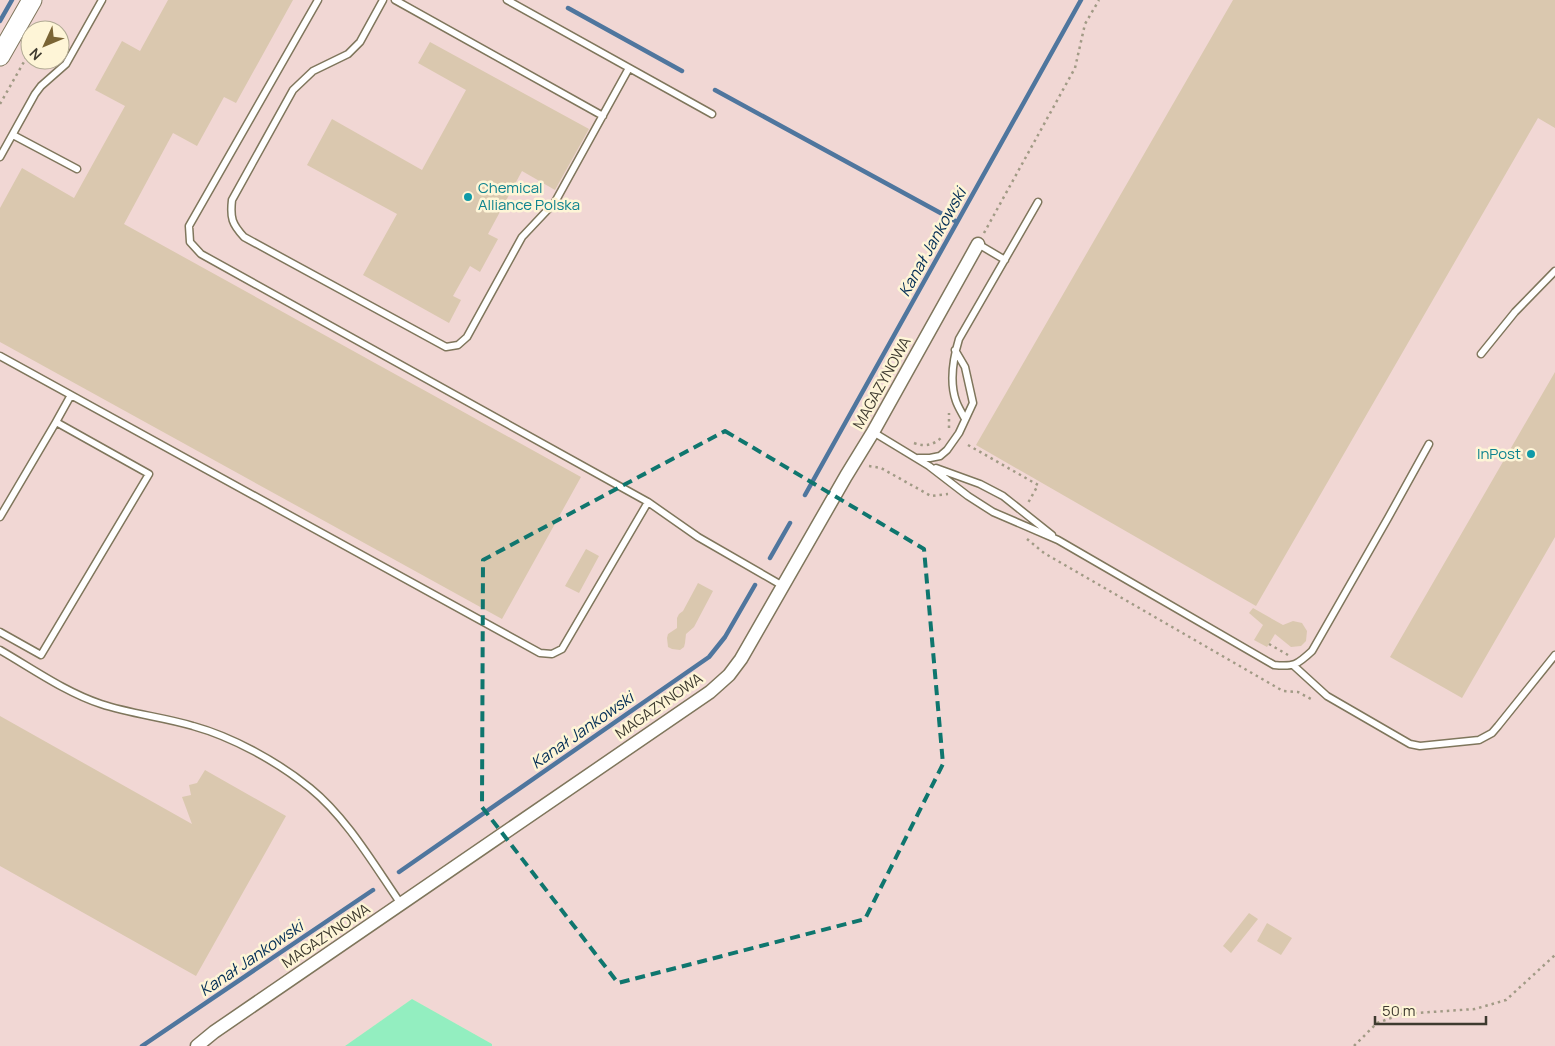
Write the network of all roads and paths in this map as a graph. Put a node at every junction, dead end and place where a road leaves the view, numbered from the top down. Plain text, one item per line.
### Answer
1 (32, 0) edge
2 (102, 0) edge
3 (318, 0) edge
4 (383, 0) edge
5 (395, 0) edge
6 (507, 0) edge
7 (1099, 0) edge
8 (0, 56) edge
9 (20, 67) edge
10 (629, 68) junction
11 (0, 104) edge
12 (712, 114) dead end
13 (603, 116) junction
14 (12, 135) junction
15 (0, 157) edge
16 (77, 170) dead end
17 (1038, 202) dead end
18 (978, 244) junction
19 (1005, 260) junction
20 (1555, 271) edge
21 (955, 350) junction
22 (1481, 354) dead end
23 (0, 356) edge
24 (72, 395) junction
25 (965, 419) junction
26 (56, 422) junction
27 (873, 432) junction
28 (944, 435) dead end
29 (1429, 444) dead end
30 (968, 445) dead end
31 (904, 451) junction
32 (917, 458) junction
33 (929, 466) junction
34 (846, 476) junction
35 (956, 498) dead end
36 (648, 502) junction
37 (1027, 505) dead end
38 (0, 517) edge
39 (1025, 539) dead end
40 (1058, 540) junction
41 (783, 586) junction
42 (0, 632) edge
43 (1269, 644) dead end
44 (0, 650) edge
45 (1555, 655) edge
46 (1301, 662) junction
47 (1294, 665) junction
48 (1318, 689) junction
49 (401, 904) junction
50 (1555, 955) edge
51 (198, 1046) edge
52 (1354, 1046) edge

1 - 8 street
2 - 14 lane
3 - 36 lane
4 - 13 lane
5 - 13 lane
6 - 10 lane
7 - 18 path
9 - 11 path
10 - 12 lane
10 - 13 lane
14 - 15 lane
14 - 16 lane
17 - 19 lane
18 - 19 lane
18 - 27 street, MAGAZYNOWA
19 - 21 lane
20 - 22 lane
21 - 25 lane
21 - 25 lane
23 - 24 lane
24 - 26 lane
24 - 36 lane
25 - 32 lane
26 - 38 lane
26 - 42 lane
27 - 31 lane
27 - 34 street, MAGAZYNOWA
28 - 31 path
29 - 46 lane
30 - 37 path
31 - 32 lane
32 - 33 lane
33 - 40 lane
33 - 40 lane
34 - 35 path
34 - 41 street, MAGAZYNOWA
36 - 41 lane
39 - 48 path
40 - 47 lane
41 - 49 street, MAGAZYNOWA
43 - 46 path
44 - 49 lane
45 - 48 lane
46 - 47 lane
47 - 48 lane
49 - 51 street, MAGAZYNOWA
50 - 52 path

